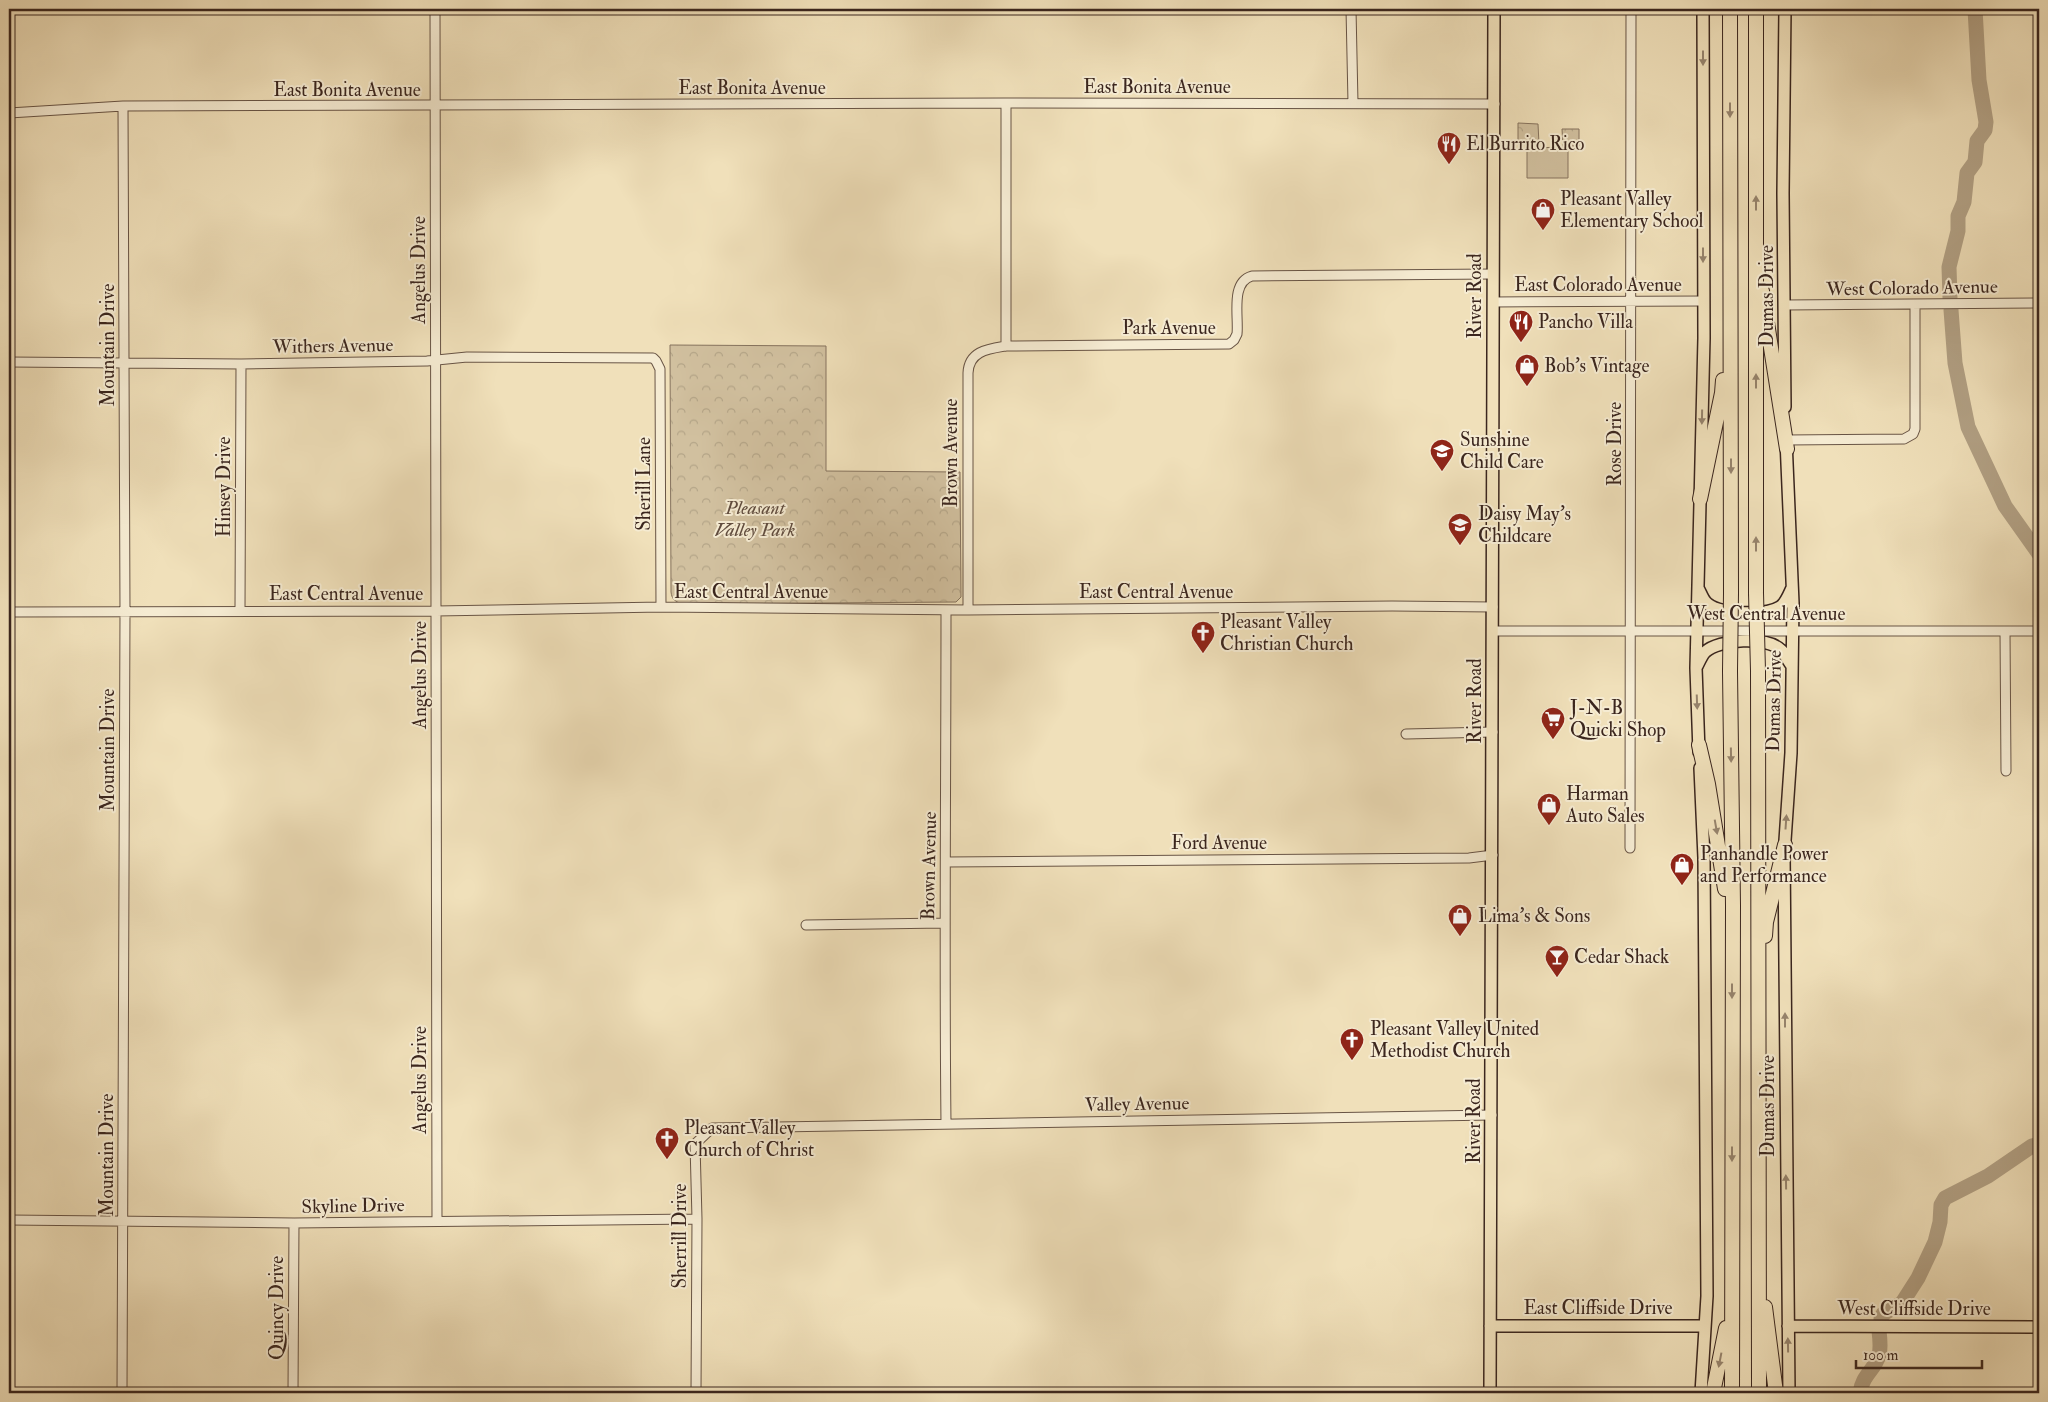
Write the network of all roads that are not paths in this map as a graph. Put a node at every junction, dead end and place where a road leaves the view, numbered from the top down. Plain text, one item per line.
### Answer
1 (435, 9) edge
2 (1351, 9) edge
3 (1494, 9) edge
4 (1631, 9) edge
5 (1703, 9) edge
6 (1730, 9) edge
7 (1758, 9) edge
8 (1784, 9) edge
9 (1006, 103) junction
10 (1352, 103) junction
11 (1495, 104) junction
12 (123, 106) junction
13 (435, 106) junction
14 (9, 113) edge
15 (1756, 252) junction
16 (1493, 274) junction
17 (1730, 294) junction
18 (1703, 301) junction
19 (1493, 302) junction
20 (1630, 302) junction
21 (2039, 303) edge
22 (1914, 304) junction
23 (1785, 305) junction
24 (1006, 346) junction
25 (973, 357) joint
26 (436, 360) junction
27 (656, 361) joint
28 (9, 362) edge
29 (125, 363) junction
30 (241, 364) junction
31 (1786, 444) junction
32 (1700, 499) junction
33 (1698, 586) junction
34 (1792, 588) junction
35 (661, 608) junction
36 (1493, 608) junction
37 (240, 610) junction
38 (946, 610) junction
39 (968, 610) junction
40 (436, 611) junction
41 (9, 612) edge
42 (125, 612) junction
43 (1793, 630) junction
44 (1493, 631) junction
45 (1630, 631) junction
46 (1697, 631) junction
47 (2005, 631) junction
48 (2039, 631) edge
49 (1792, 666) junction
50 (1696, 668) junction
51 (1493, 732) junction
52 (1406, 734) dead end
53 (1699, 745) junction
54 (2006, 771) dead end
55 (1785, 845) junction
56 (1630, 848) dead end
57 (1493, 855) junction
58 (946, 862) junction
59 (944, 924) junction
60 (806, 926) dead end
61 (1733, 943) junction
62 (1758, 1024) junction
63 (1492, 1115) junction
64 (946, 1123) junction
65 (784, 1126) joint
66 (9, 1220) edge
67 (123, 1220) junction
68 (697, 1220) junction
69 (437, 1221) junction
70 (294, 1223) junction
71 (1758, 1268) junction
72 (1732, 1295) junction
73 (1490, 1326) junction
74 (1705, 1326) junction
75 (1788, 1326) junction
76 (2039, 1327) edge
77 (122, 1393) edge
78 (293, 1393) edge
79 (696, 1393) edge
80 (1490, 1393) edge
81 (1701, 1393) edge
82 (1713, 1393) edge
83 (1732, 1393) edge
84 (1759, 1393) edge
85 (1776, 1393) edge
86 (1789, 1393) edge

1 - 13 street, Angelus Drive
2 - 10 street
3 - 11 main road, River Road
4 - 20 street, Rose Drive
5 -> 18 main road
6 -> 17 highway
15 -> 7 highway
8 - 23 main road, Dumas Drive
9 - 10 street, East Bonita Avenue
9 - 13 street, East Bonita Avenue
9 - 24 street
10 - 11 street, East Bonita Avenue
11 - 16 main road, River Road
12 - 13 street, East Bonita Avenue
12 - 14 street, East Bonita Avenue
12 - 29 street, Mountain Drive
13 - 26 street, Angelus Drive
15 - 31 highway
62 -> 15 highway, bridge
16 - 19 main road, River Road
16 - 24 street, Park Avenue
17 - 32 highway
17 -> 61 highway, bridge
18 - 20 street, East Colorado Avenue
18 -> 32 main road
19 - 20 street, East Colorado Avenue
19 - 36 main road, River Road
20 - 45 street, Rose Drive
21 - 22 street, West Colorado Avenue
22 - 23 street, West Colorado Avenue
22 - 31 street
23 - 31 main road, Dumas Drive
24 - 25 street, Park Avenue
25 - 39 street, Brown Avenue
26 - 27 street, Withers Avenue
26 - 30 street, Withers Avenue
26 - 40 street, Angelus Drive
27 - 35 street, Sherill Lane
28 - 29 street, Withers Avenue
29 - 30 street, Withers Avenue
29 - 42 street, Mountain Drive
30 - 37 street, Hinsey Drive
31 - 34 main road, Dumas Drive
32 - 33 main road
33 - 34 main road
33 - 46 main road
34 - 43 main road, Dumas Drive
35 - 38 street, East Central Avenue
35 - 40 street, East Central Avenue
36 - 39 street, East Central Avenue
36 - 44 main road, River Road
37 - 40 street, East Central Avenue
37 - 42 street, East Central Avenue
38 - 39 street, East Central Avenue
38 - 58 street, Brown Avenue
40 - 69 street, Angelus Drive
41 - 42 street, East Central Avenue
42 - 67 street, Mountain Drive
43 - 46 street, West Central Avenue
43 - 47 street, West Central Avenue
43 - 49 main road, Dumas Drive
44 - 45 street, West Central Avenue
44 - 51 main road, River Road
45 - 46 street, West Central Avenue
45 - 56 street, Rose Drive
46 - 50 main road
47 - 48 street, West Central Avenue
47 - 54 street
49 - 50 main road
55 -> 49 main road, Dumas Drive
50 -> 53 main road
51 - 52 street
51 - 57 main road, River Road
53 -> 61 highway
53 - 74 main road
55 - 62 highway
75 -> 55 main road, Dumas Drive
57 - 58 street, Ford Avenue
57 - 63 main road, River Road
58 - 59 street, Brown Avenue
59 - 60 street
59 - 64 street, Brown Avenue
61 -> 72 highway
62 - 71 highway
63 - 64 street, Valley Avenue
63 - 73 main road, River Road
64 - 65 street, Valley Avenue
65 - 68 street, Sherrill Drive
66 - 67 street, Skyline Drive
67 - 70 street, Skyline Drive
67 - 77 street, Mountain Drive
68 - 69 street, Skyline Drive
68 - 79 street, Sherrill Drive
69 - 70 street, Skyline Drive
70 - 78 street, Quincy Drive
71 - 84 highway
71 - 85 highway
72 -> 82 highway
72 - 83 highway
73 - 74 main road, East Cliffside Drive
73 - 80 main road, River Road
74 - 81 main road
75 - 76 main road, West Cliffside Drive
86 -> 75 main road, Dumas Drive

